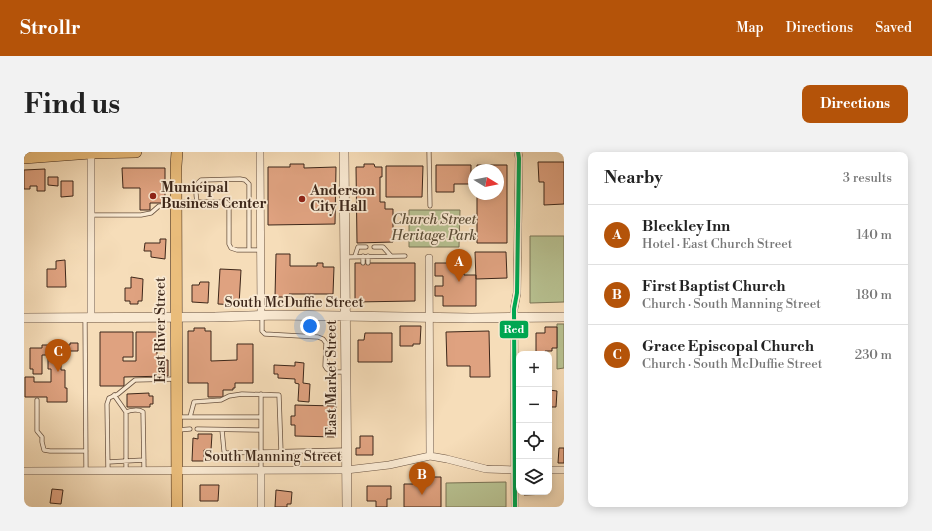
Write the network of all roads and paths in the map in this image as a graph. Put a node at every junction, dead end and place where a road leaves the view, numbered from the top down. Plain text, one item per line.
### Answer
1 (91, 152) edge
2 (136, 152) edge
3 (177, 152) edge
4 (260, 152) edge
5 (344, 152) edge
6 (429, 152) edge
7 (518, 152) edge
8 (24, 158) edge
9 (197, 202) junction
10 (176, 204) junction
11 (430, 206) dead end
12 (92, 215) junction
13 (366, 247) dead end
14 (374, 247) dead end
15 (249, 250) junction
16 (260, 250) junction
17 (355, 256) junction
18 (363, 256) junction
19 (368, 256) junction
20 (391, 256) junction
21 (405, 256) dead end
22 (345, 257) junction
23 (429, 258) dead end
24 (363, 263) dead end
25 (368, 263) dead end
26 (262, 315) junction
27 (346, 316) junction
28 (88, 317) junction
29 (176, 317) junction
30 (430, 317) junction
31 (514, 317) junction
32 (564, 317) edge
33 (24, 318) edge
34 (346, 372) junction
35 (177, 379) junction
36 (261, 394) junction
37 (114, 395) junction
38 (37, 400) dead end
39 (126, 412) junction
40 (190, 417) junction
41 (261, 417) junction
42 (177, 418) junction
43 (190, 429) dead end
44 (197, 429) dead end
45 (177, 430) junction
46 (222, 430) junction
47 (261, 430) junction
48 (347, 450) junction
49 (86, 451) junction
50 (261, 452) junction
51 (281, 452) junction
52 (430, 456) junction
53 (517, 459) edge
54 (144, 460) junction
55 (126, 461) junction
56 (108, 462) junction
57 (144, 470) junction
58 (177, 470) junction
59 (346, 470) junction
60 (516, 470) edge
61 (552, 470) edge
62 (564, 470) edge
63 (24, 471) edge
64 (86, 471) junction
65 (108, 471) junction
66 (126, 471) junction
67 (261, 471) junction
68 (516, 482) edge
69 (177, 507) edge
70 (261, 507) edge
71 (346, 507) edge
72 (514, 507) edge

1 - 2 main road
1 - 8 main road
1 - 12 street
3 - 10 main road, East River Street
4 - 16 street
5 - 22 street, East Market Street
6 - 11 lane
7 - 31 street
9 - 10 lane
9 - 15 lane
9 - 15 lane
10 - 12 lane
10 - 29 main road, East River Street
12 - 28 street
13 - 17 lane
14 - 20 lane
15 - 16 lane
16 - 26 street
17 - 18 lane
17 - 22 lane
18 - 19 lane
18 - 24 lane
19 - 20 lane
19 - 25 lane
20 - 21 lane
22 - 27 street, East Market Street
23 - 30 street
26 - 27 street, South McDuffie Street
26 - 29 street, South McDuffie Street
26 - 34 lane
27 - 30 street, South McDuffie Street
27 - 34 street, East Market Street
28 - 29 street, South McDuffie Street
28 - 33 street, South McDuffie Street
28 - 49 lane
29 - 35 main road, East River Street
30 - 31 street, South McDuffie Street
30 - 52 street
31 - 32 street, South McDuffie Street
31 - 53 street
34 - 48 street, East Market Street
35 - 37 lane
35 - 42 main road, East River Street
36 - 40 lane
36 - 41 lane
36 - 51 lane
37 - 39 lane
37 - 56 lane
38 - 49 lane
39 - 54 lane
39 - 55 lane
40 - 41 lane
40 - 42 lane
41 - 47 lane
42 - 45 main road, East River Street
43 - 45 lane
44 - 46 lane
45 - 58 main road, East River Street
46 - 47 lane
46 - 50 lane
47 - 50 lane
48 - 51 lane
48 - 59 street, East Market Street
49 - 64 lane
50 - 51 lane
50 - 67 lane
52 - 59 street, South Manning Street
52 - 60 street, South Manning Street
54 - 55 lane
54 - 57 lane
55 - 56 lane
55 - 66 lane
56 - 65 lane
57 - 58 street, South Manning Street
57 - 66 street, South Manning Street
58 - 67 street, South Manning Street
58 - 69 main road, East River Street
59 - 67 street, South Manning Street
59 - 71 street, East Market Street
61 - 62 street
63 - 64 street, South Manning Street
64 - 65 street, South Manning Street
65 - 66 street, South Manning Street
67 - 70 street
68 - 72 street

